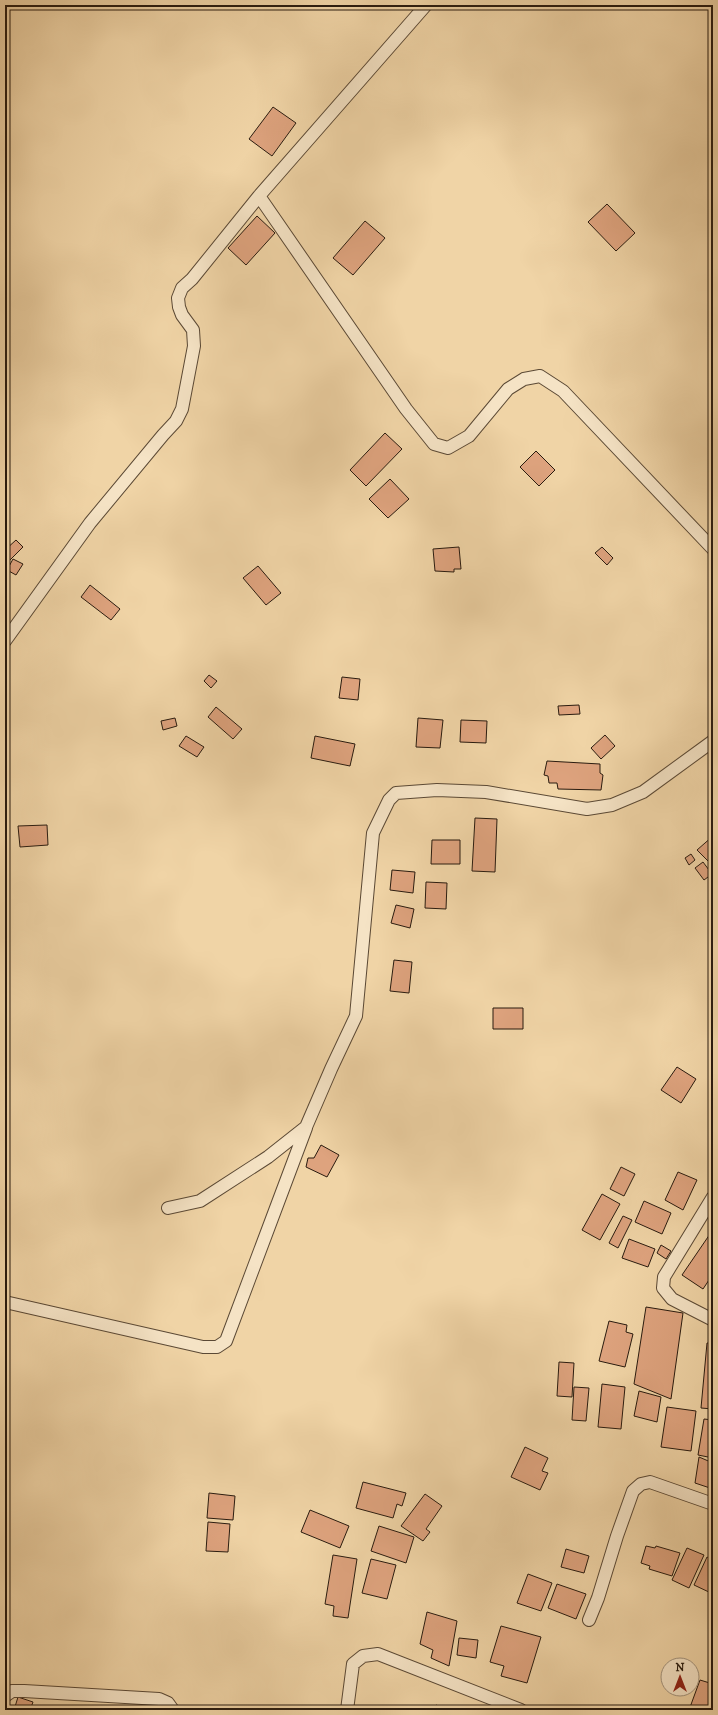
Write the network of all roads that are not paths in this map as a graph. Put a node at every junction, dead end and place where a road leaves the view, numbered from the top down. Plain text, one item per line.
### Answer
1 (426, 5) edge
2 (259, 196) junction
3 (713, 549) edge
4 (5, 641) edge
5 (713, 741) edge
6 (306, 1127) junction
7 (713, 1198) edge
8 (168, 1208) dead end
9 (5, 1302) edge
10 (713, 1320) edge
11 (713, 1504) edge
12 (589, 1620) dead end
13 (5, 1696) edge
14 (173, 1710) edge
15 (347, 1710) edge
16 (521, 1710) edge

1 - 2 street
2 - 3 street
2 - 4 street
5 - 6 street
6 - 8 street
6 - 9 street
7 - 10 street
11 - 12 street
13 - 14 street
15 - 16 street

